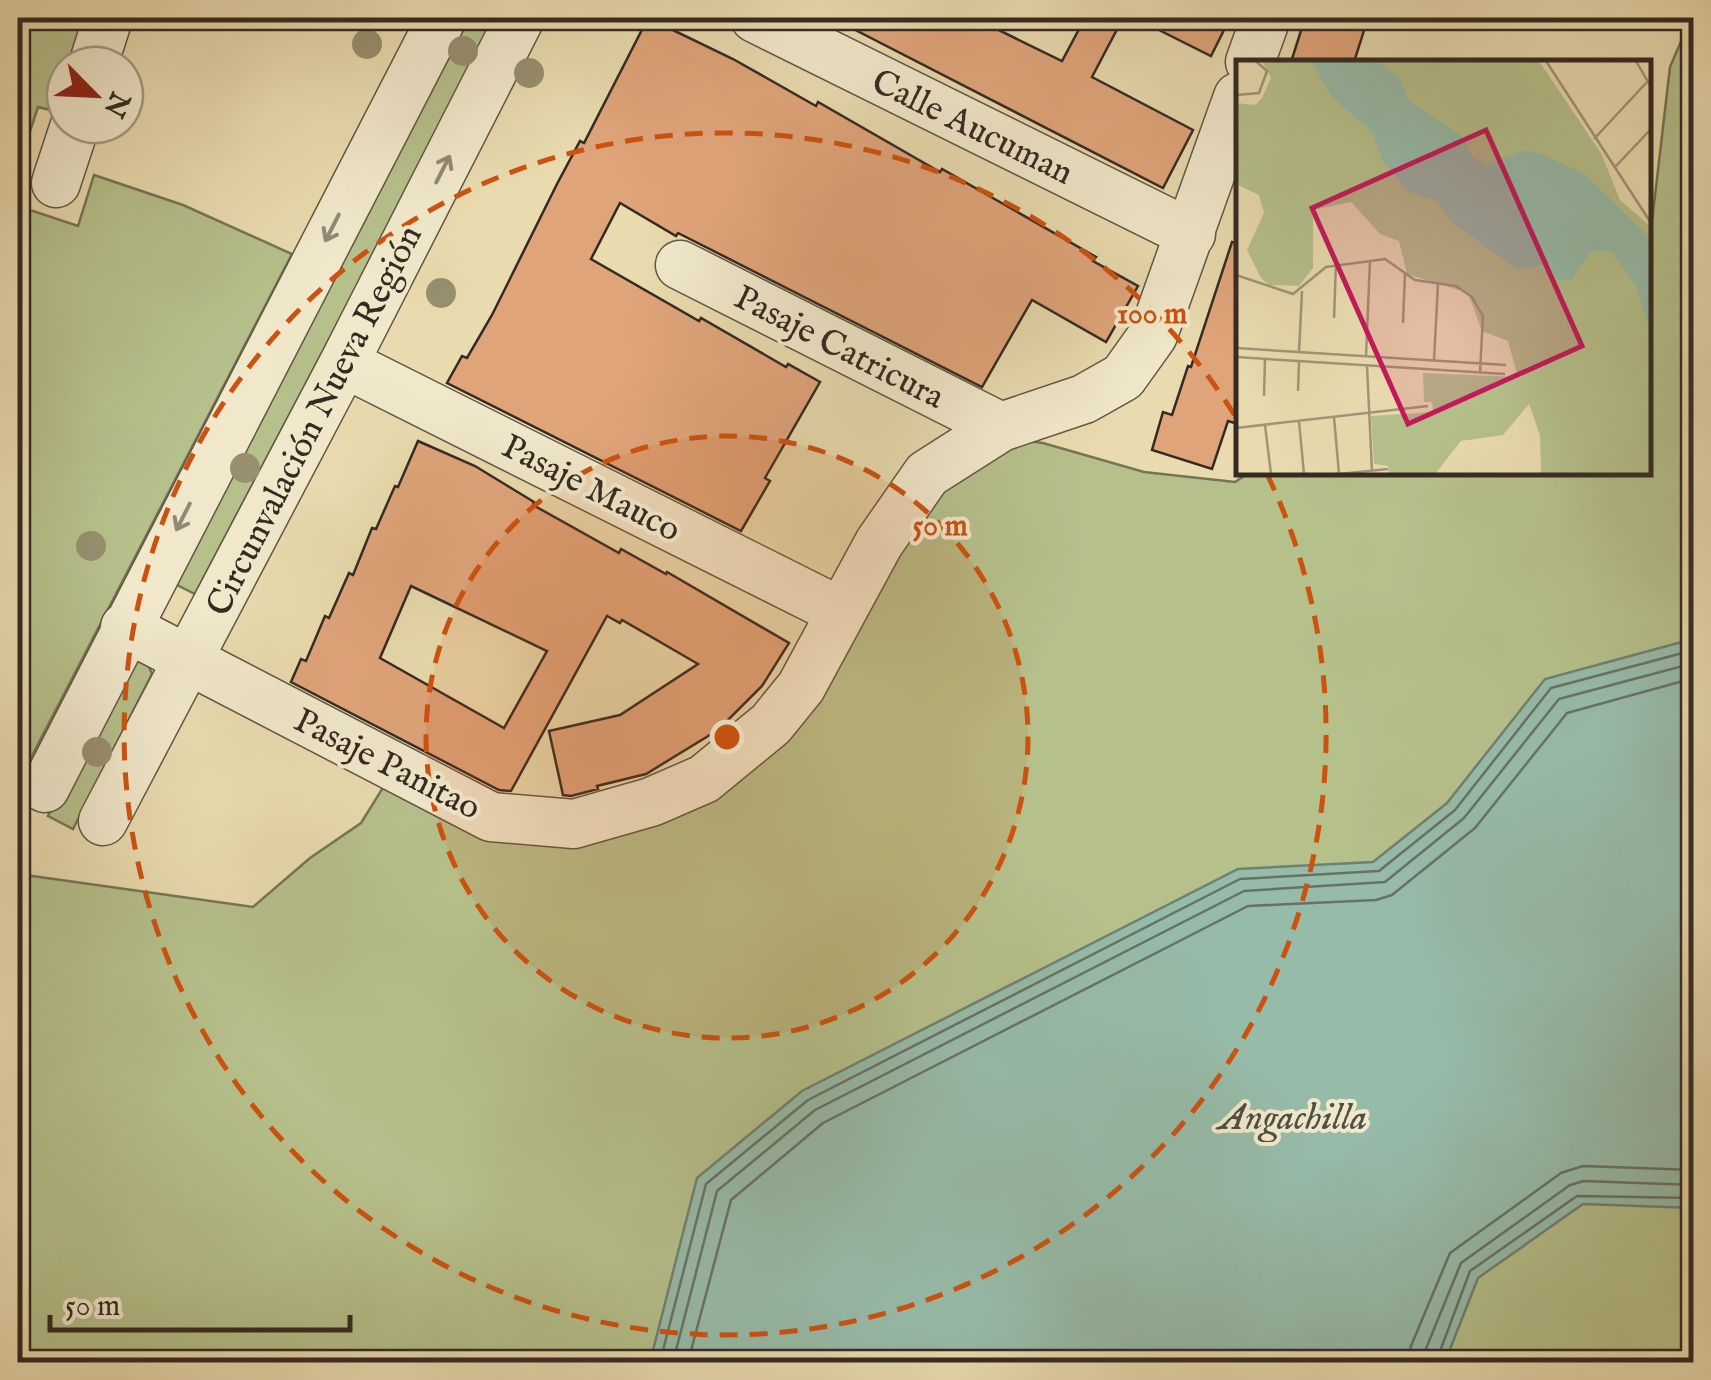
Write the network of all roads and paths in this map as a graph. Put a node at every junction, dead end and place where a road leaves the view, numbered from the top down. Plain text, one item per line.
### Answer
1 (108, 18) edge
2 (442, 18) edge
3 (520, 18) edge
4 (755, 18) edge
5 (1266, 18) edge
6 (100, 45) edge
7 (1251, 60) edge
8 (1236, 102) edge
9 (68, 145) edge
10 (56, 183) dead end
11 (1191, 234) junction
12 (680, 266) dead end
13 (344, 363) junction
14 (1001, 427) junction
15 (840, 611) junction
16 (125, 626) junction
17 (188, 659) junction
18 (45, 788) dead end
19 (103, 821) dead end

1 - 6 street
2 -> 16 street, Circunvalación Nueva Región
13 -> 3 street, Circunvalación Nueva Región
4 - 11 street, Calle Aucuman
5 - 7 street
8 - 11 street, Pasaje Panitao
9 - 10 street
11 - 14 street, Pasaje Panitao
12 - 14 street, Pasaje Catricura
13 - 15 street, Pasaje Mauco
13 - 17 street, Circunvalación Nueva Región
14 - 15 street, Pasaje Panitao
15 - 17 street, Pasaje Panitao
16 - 17 street, Pasaje Panitao
16 - 18 street, Circunvalación Nueva Región
17 - 19 street, Circunvalación Nueva Región

